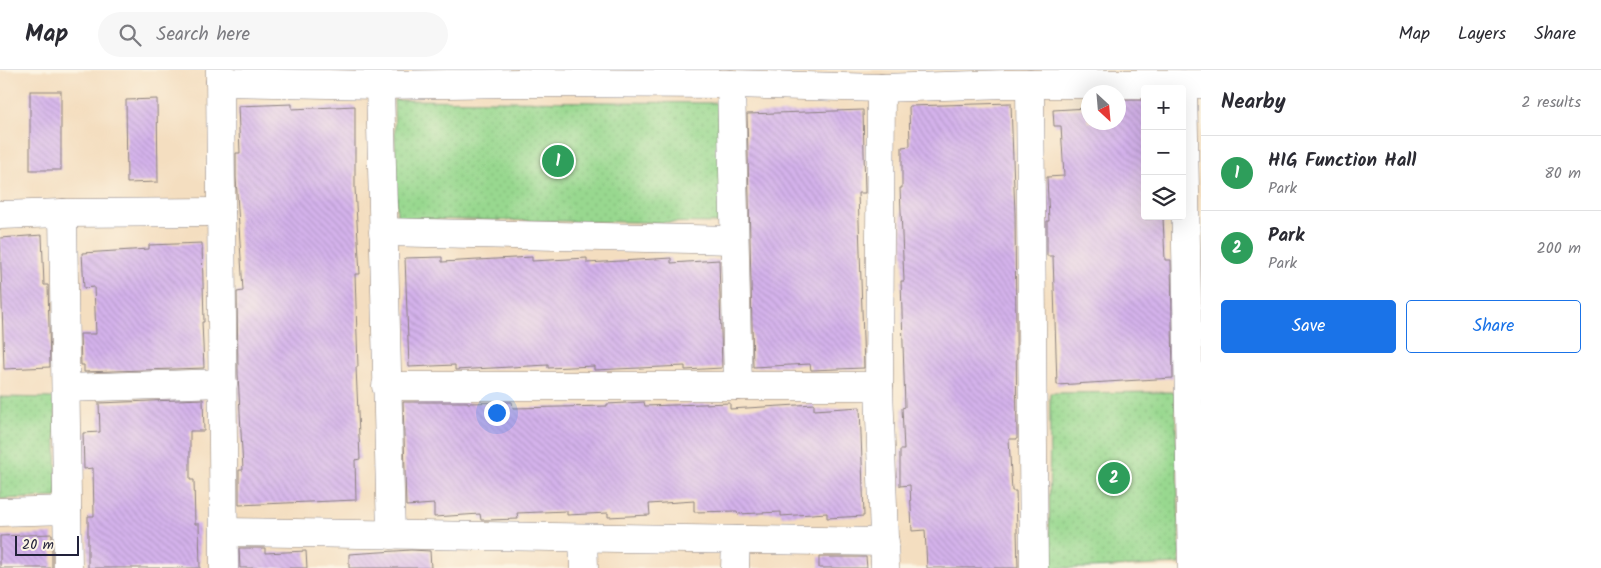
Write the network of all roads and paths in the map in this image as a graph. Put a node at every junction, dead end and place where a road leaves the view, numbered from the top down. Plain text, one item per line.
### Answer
1 (220, 76) edge
2 (730, 84) junction
3 (1030, 84) junction
4 (1192, 84) edge
5 (380, 85) junction
6 (881, 88) junction
7 (63, 212) junction
8 (221, 212) junction
9 (0, 215) edge
10 (383, 232) junction
11 (734, 240) junction
12 (1195, 381) edge
13 (223, 384) junction
14 (386, 386) junction
15 (738, 386) junction
16 (879, 386) junction
17 (66, 388) junction
18 (67, 510) junction
19 (0, 512) edge
20 (224, 532) junction
21 (390, 535) junction
22 (583, 538) junction
23 (736, 540) junction
24 (885, 555) edge
25 (68, 568) edge
26 (224, 568) edge
27 (584, 568) edge
28 (736, 568) edge
29 (1034, 568) edge
30 (1192, 568) edge

1 - 5 street
1 - 8 street
2 - 5 street
2 - 6 street
2 - 11 street
3 - 4 street
3 - 6 street
3 - 29 street
4 - 12 street
5 - 10 street
6 - 16 street
7 - 8 street
7 - 9 street
7 - 17 street
8 - 13 street
10 - 11 street
10 - 14 street
11 - 15 street
12 - 30 street
13 - 17 street
13 - 20 street
14 - 15 street
14 - 21 street
15 - 16 street
16 - 24 street
17 - 18 street
18 - 19 street
18 - 25 street
20 - 21 street
20 - 26 street
21 - 22 street
22 - 23 street
22 - 27 street
23 - 24 street
23 - 28 street

